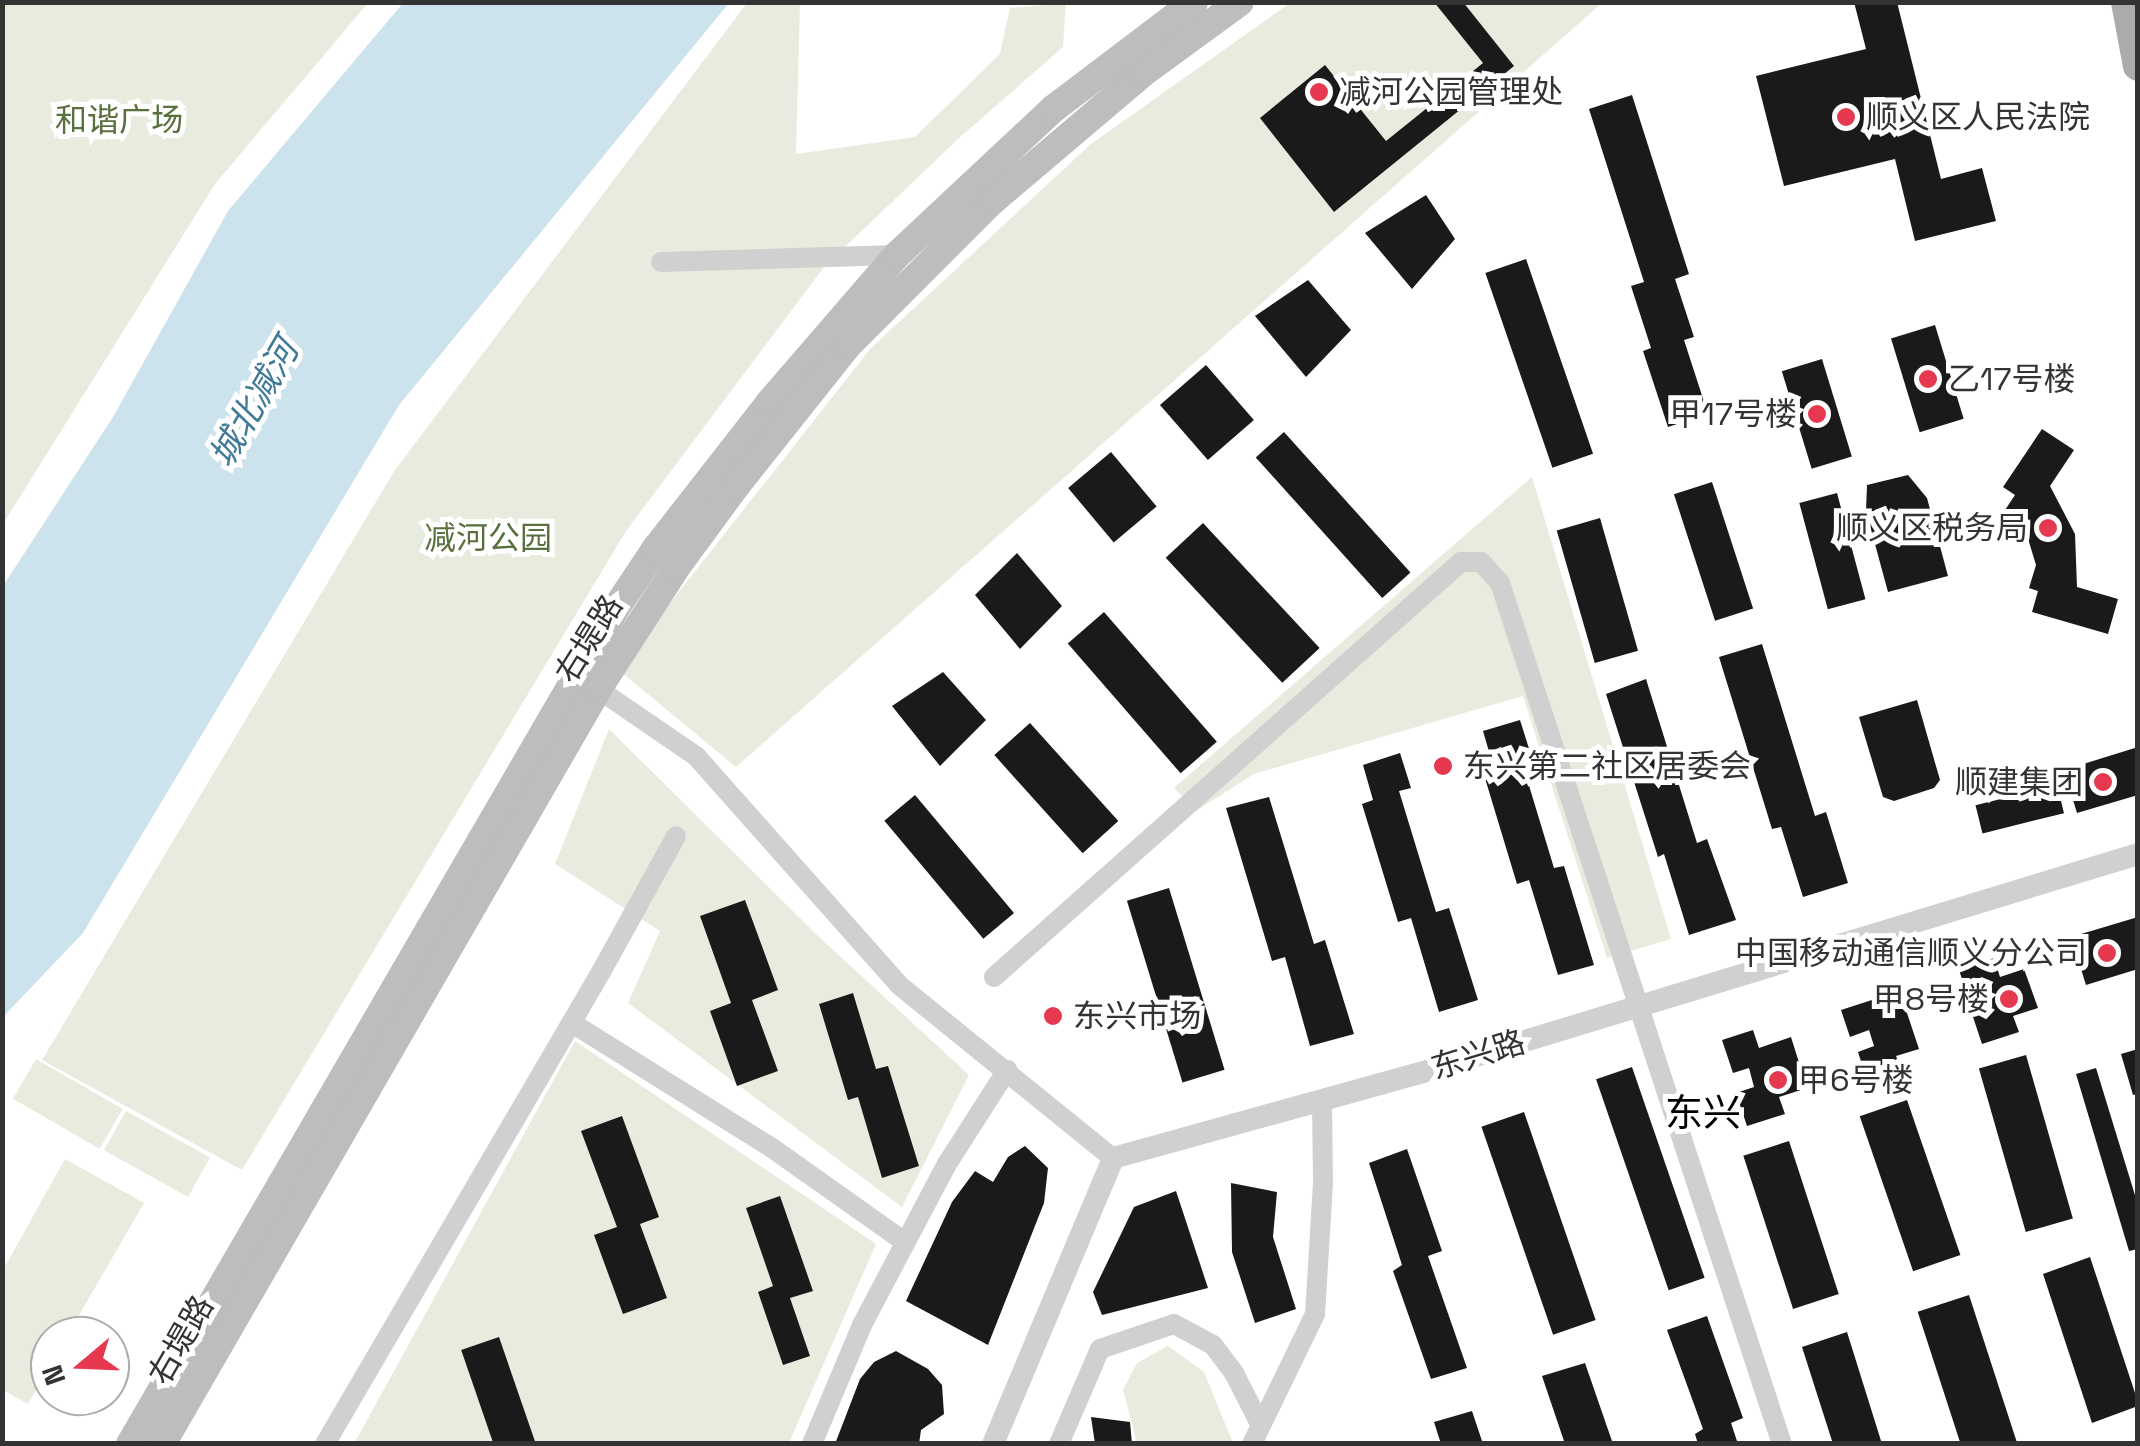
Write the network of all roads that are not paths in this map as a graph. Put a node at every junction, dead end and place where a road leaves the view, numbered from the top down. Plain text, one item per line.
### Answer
1 (1194, 2) edge
2 (1240, 2) edge
3 (2126, 2) edge
4 (2138, 66) edge
5 (897, 255) junction
6 (661, 262) dead end
7 (598, 690) junction
8 (676, 836) dead end
9 (2138, 854) edge
10 (994, 977) dead end
11 (1640, 1006) junction
12 (572, 1023) junction
13 (1007, 1070) junction
14 (1322, 1100) junction
15 (1113, 1158) junction
16 (905, 1242) junction
17 (1259, 1422) junction
18 (130, 1444) edge
19 (162, 1444) edge
20 (325, 1444) edge
21 (812, 1444) edge
22 (993, 1444) edge
23 (1059, 1444) edge
24 (1252, 1444) edge
25 (1782, 1444) edge

1 - 5 main road, 右堤路
2 - 7 main road, 右堤路
3 - 4 main road
5 - 6 street
5 - 18 main road, 右堤路
7 - 13 street
7 - 19 main road, 右堤路
8 - 12 street
9 - 11 street, 东兴路
10 - 11 street
11 - 14 street, 东兴路
11 - 25 street
12 - 16 street
12 - 20 street
13 - 15 street
13 - 16 street
14 - 15 street, 东兴路
14 - 17 street
15 - 22 street
16 - 21 street
17 - 23 street
17 - 24 street

